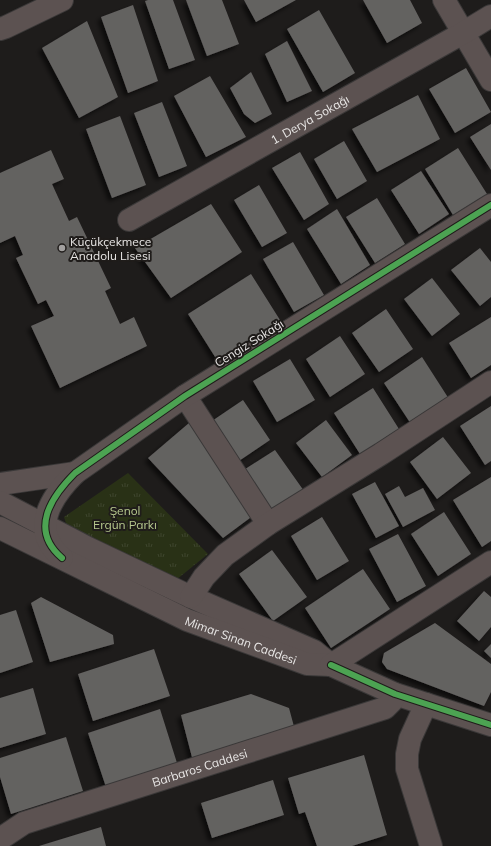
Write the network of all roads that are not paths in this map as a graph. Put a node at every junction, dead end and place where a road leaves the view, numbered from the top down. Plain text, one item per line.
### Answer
1 (62, 0) edge
2 (444, 0) edge
3 (491, 16) edge
4 (0, 29) edge
5 (463, 33) junction
6 (491, 80) edge
7 (490, 209) edge
8 (129, 220) dead end
9 (491, 382) edge
10 (185, 396) junction
11 (75, 473) junction
12 (0, 484) edge
13 (0, 502) edge
14 (268, 524) junction
15 (46, 525) junction
16 (0, 528) edge
17 (62, 558) junction
18 (491, 562) edge
19 (191, 597) junction
20 (331, 665) junction
21 (395, 694) junction
22 (426, 704) junction
23 (491, 725) edge
24 (2, 836) edge
25 (431, 846) edge

1 - 4 street
2 - 5 street
3 - 5 street, 1. Derya Sokağı
5 - 6 street
5 - 8 street, 1. Derya Sokağı
7 - 10 street, Cengiz Sokağı
9 - 14 street
10 - 11 street, Cengiz Sokağı
10 - 14 street
11 - 12 street, Cengiz Sokağı
11 - 15 street, Cengiz Sokağı
13 - 15 street
14 - 19 street
15 - 17 street
15 - 19 street
16 - 17 street, Mimar Sinan Caddesi
17 - 20 street, Mimar Sinan Caddesi
18 - 20 street
19 - 20 street
20 - 21 street, Mimar Sinan Caddesi
21 - 22 street, Mimar Sinan Caddesi
21 - 24 street, Barbaros Caddesi
22 - 23 street, Mimar Sinan Caddesi
22 - 25 street

